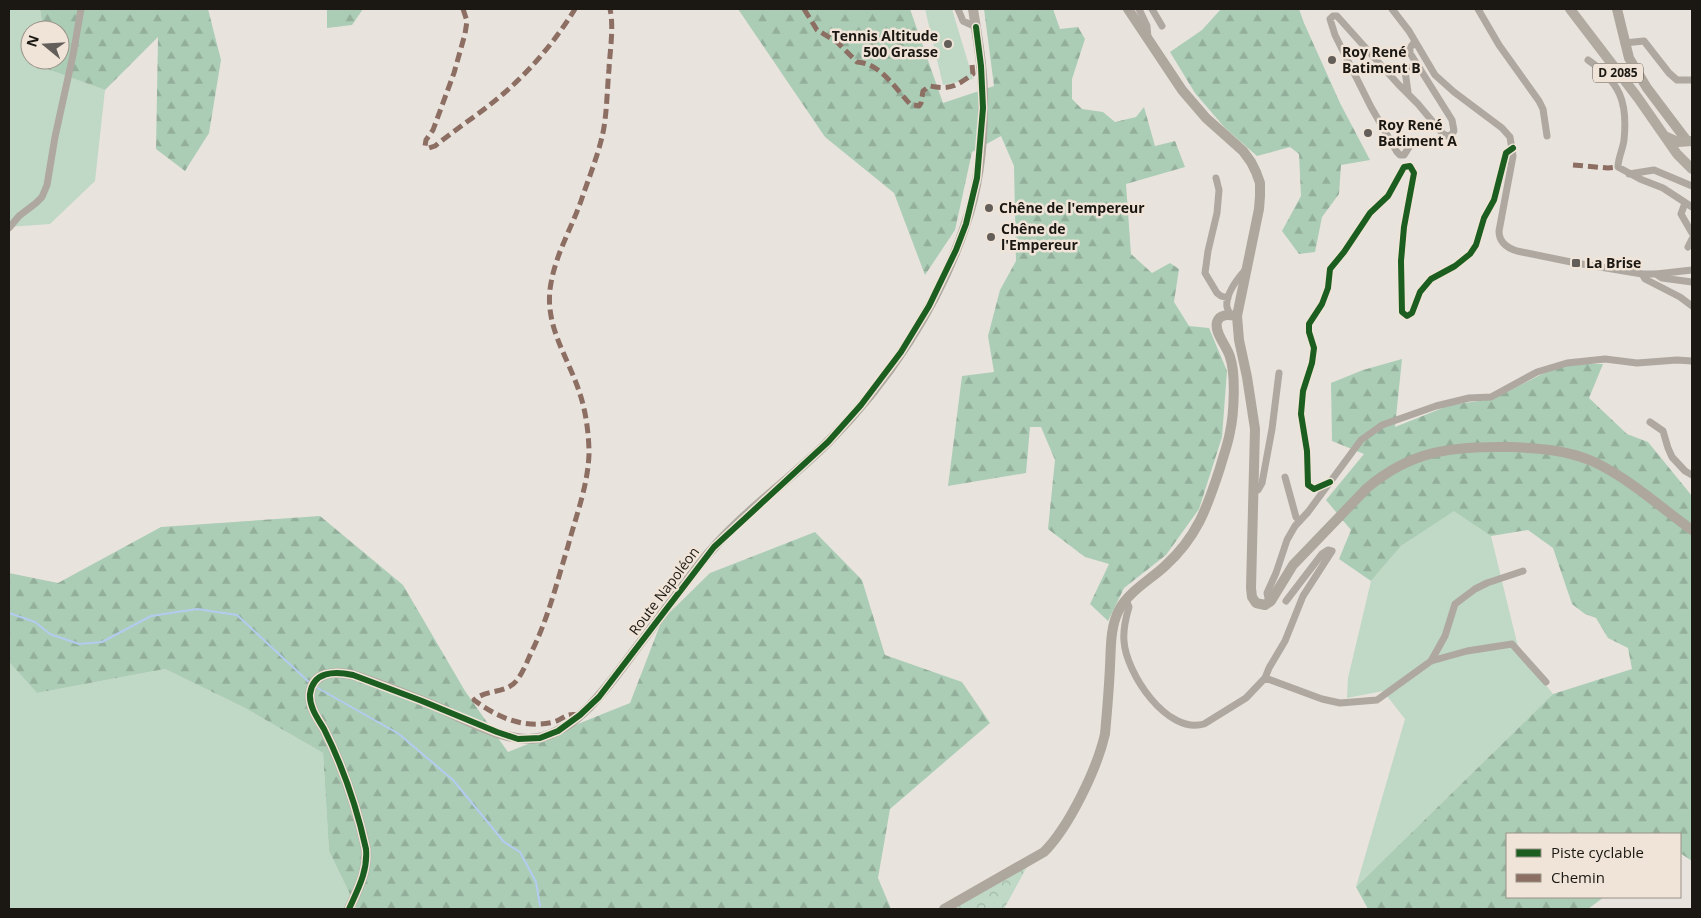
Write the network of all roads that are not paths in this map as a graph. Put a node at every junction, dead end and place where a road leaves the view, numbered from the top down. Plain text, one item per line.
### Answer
1 (81, 9) edge
2 (958, 9) edge
3 (973, 9) edge
4 (1128, 9) edge
5 (1139, 9) edge
6 (1152, 9) edge
7 (1392, 9) edge
8 (1478, 9) edge
9 (1570, 9) edge
10 (1617, 9) edge
11 (1162, 26) dead end
12 (976, 27) junction
13 (1148, 39) junction
14 (1415, 41) junction
15 (1624, 43) junction
16 (1588, 60) dead end
17 (1408, 66) dead end
18 (1692, 80) edge
19 (1408, 92) junction
20 (1547, 136) dead end
21 (1666, 137) junction
22 (1690, 141) edge
23 (1411, 144) dead end
24 (1512, 148) junction
25 (1682, 160) junction
26 (1692, 169) edge
27 (1629, 174) junction
28 (1216, 178) dead end
29 (1692, 186) edge
30 (1685, 202) junction
31 (1692, 207) edge
32 (9, 228) edge
33 (1692, 233) edge
34 (1692, 239) edge
35 (1688, 247) dead end
36 (1246, 268) junction
37 (1692, 270) edge
38 (1642, 274) junction
39 (1656, 274) junction
40 (1692, 282) edge
41 (1228, 298) junction
42 (1692, 306) edge
43 (1234, 316) junction
44 (1692, 361) edge
45 (1279, 373) dead end
46 (1650, 422) dead end
47 (1692, 475) edge
48 (1285, 477) dead end
49 (1330, 482) junction
50 (1254, 490) junction
51 (1300, 521) junction
52 (1692, 530) edge
53 (1523, 571) dead end
54 (1126, 600) junction
55 (1286, 601) dead end
56 (1269, 603) junction
57 (1431, 661) junction
58 (1266, 678) junction
59 (1546, 682) dead end
60 (350, 909) edge
61 (944, 909) edge

1 - 32 street
2 - 12 street
3 - 12 main road, Route Napoléon
4 - 13 main road
5 - 13 street
6 - 11 street
7 - 14 street
8 - 20 street
9 - 21 main road, D 2085
10 - 15 main road
12 - 60 main road, Route Napoléon
13 - 36 main road
14 - 19 street
14 - 24 street
15 - 18 street
15 - 22 main road
16 - 27 street
17 - 19 street
19 - 23 street
21 - 22 main road
21 - 25 main road, D 2085
22 - 25 main road
24 - 38 street
24 - 49 street
25 - 26 main road, D 2085
27 - 29 street
27 - 30 street
28 - 41 street
30 - 31 street
30 - 33 street
34 - 35 street
36 - 41 street
36 - 43 main road
37 - 39 street
38 - 39 street
38 - 42 street
39 - 40 street
41 - 43 street
43 - 50 main road
43 - 54 main road
44 - 49 street
45 - 50 street
46 - 47 street
48 - 51 street
49 - 51 street
50 - 56 main road
51 - 56 street
52 - 56 main road
53 - 57 street
54 - 58 street
54 - 61 main road
55 - 58 street
57 - 58 street
57 - 59 street

